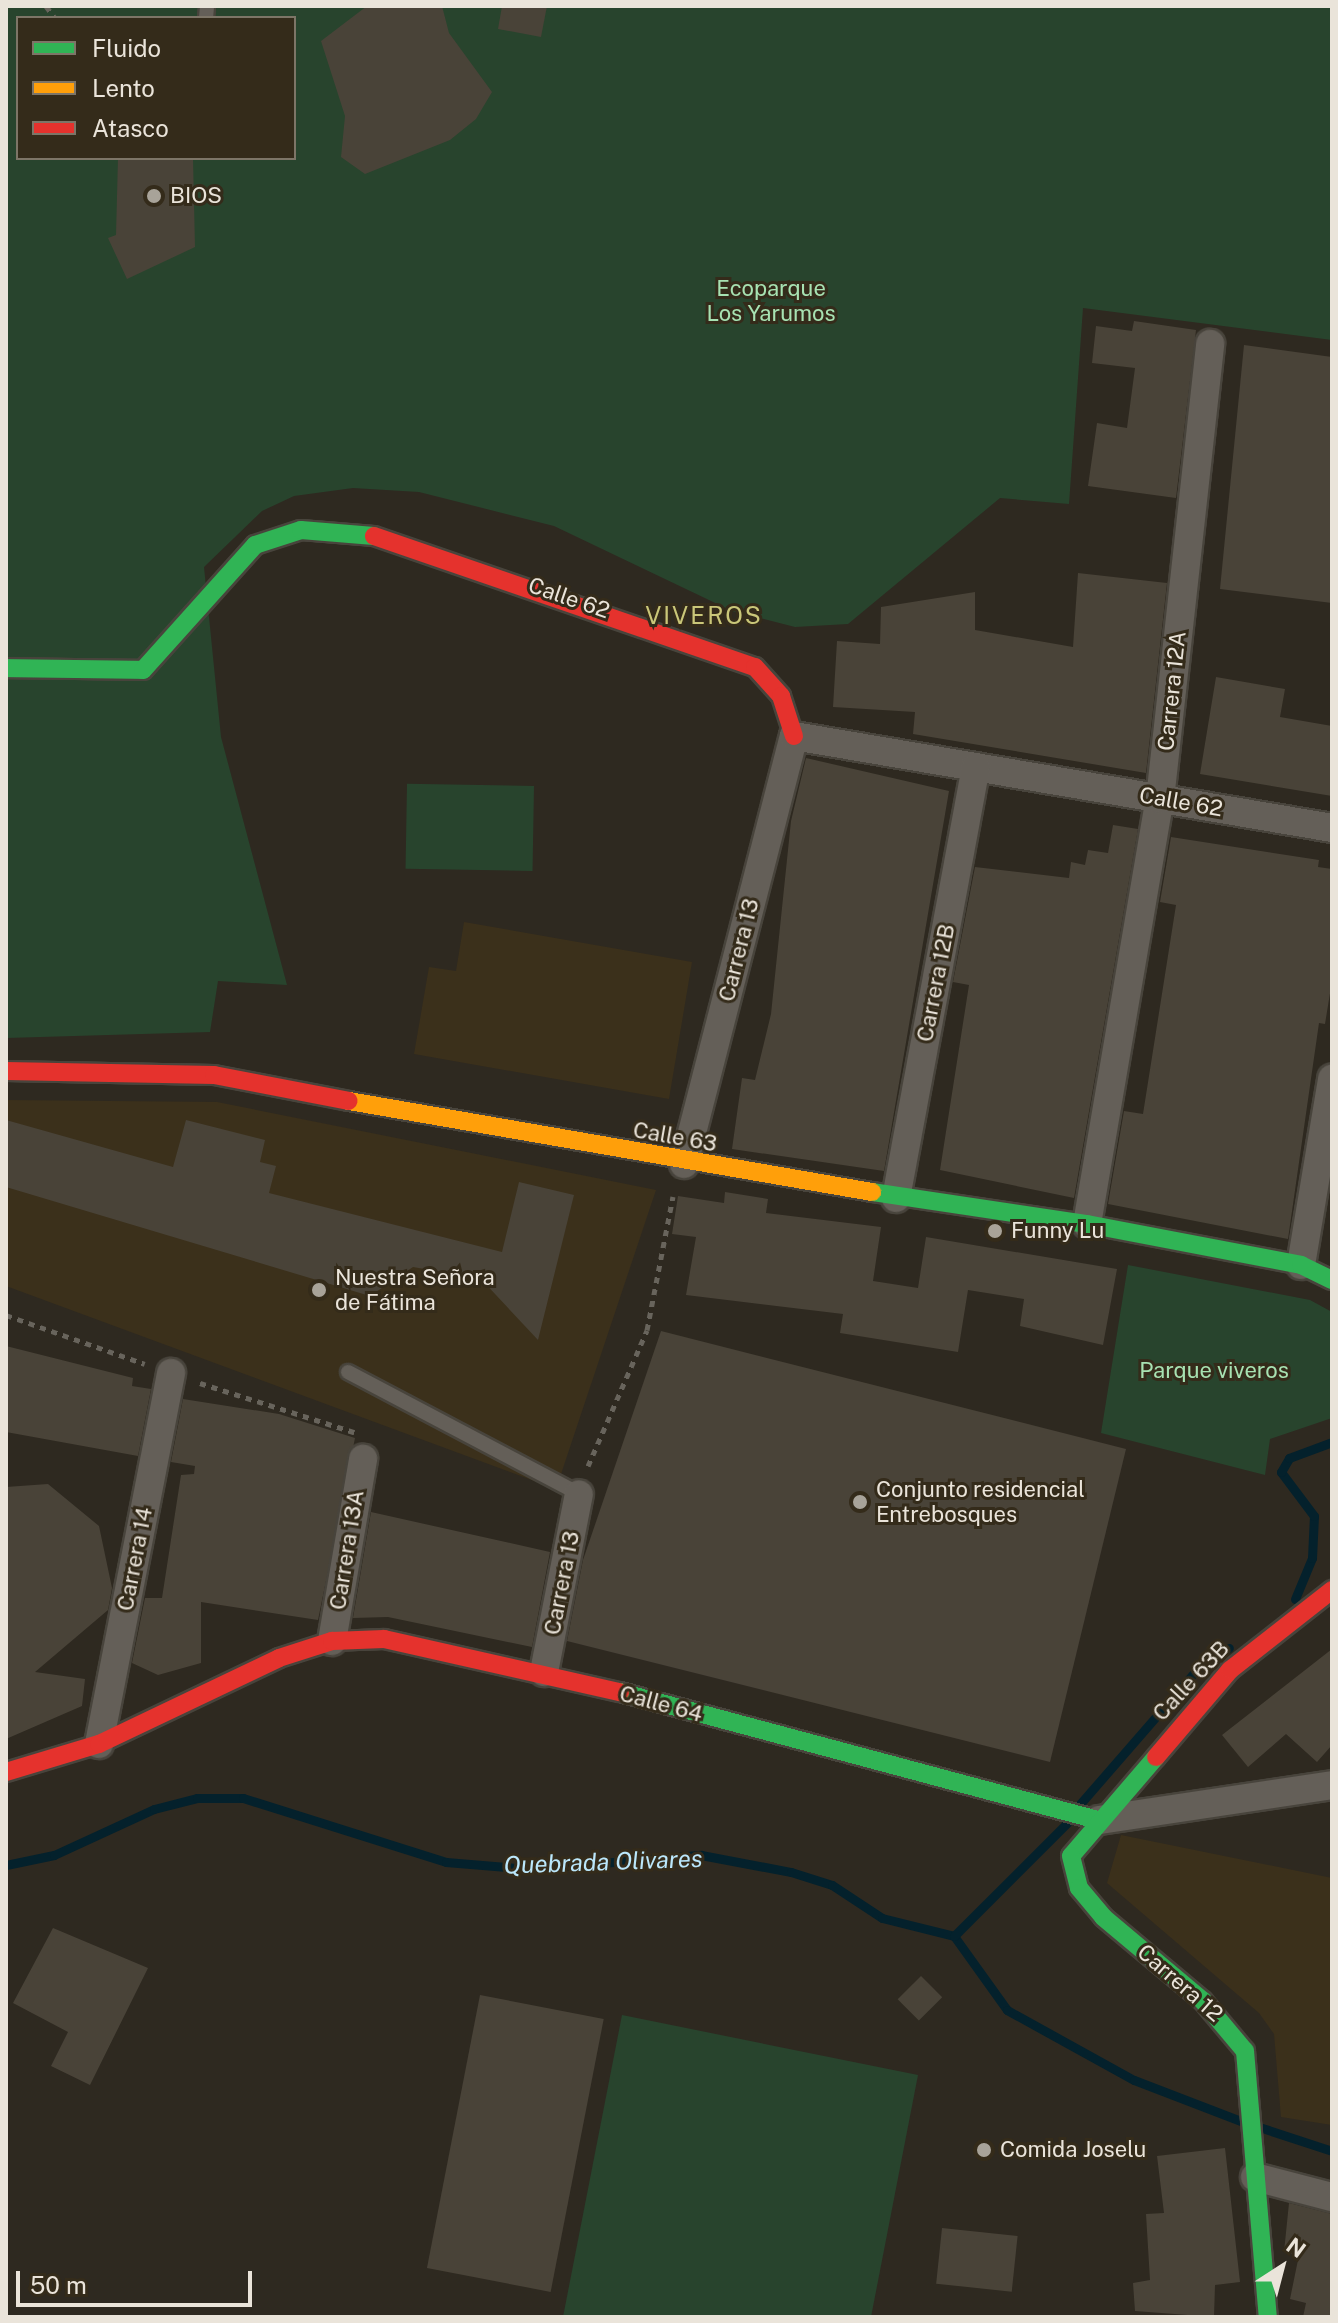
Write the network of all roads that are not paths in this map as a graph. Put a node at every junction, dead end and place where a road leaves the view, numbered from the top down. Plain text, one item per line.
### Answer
1 (1210, 344) dead end
2 (6, 668) edge
3 (794, 736) junction
4 (976, 767) junction
5 (1160, 799) junction
6 (1332, 828) edge
7 (6, 1071) edge
8 (1332, 1079) edge
9 (684, 1164) junction
10 (896, 1198) junction
11 (1087, 1224) junction
12 (1301, 1265) junction
13 (1332, 1280) edge
14 (348, 1372) dead end
15 (171, 1373) dead end
16 (363, 1459) dead end
17 (579, 1494) joint
18 (1332, 1590) edge
19 (332, 1641) junction
20 (544, 1672) junction
21 (99, 1744) junction
22 (6, 1772) edge
23 (1332, 1785) edge
24 (1099, 1820) junction
25 (1255, 2177) junction
26 (1332, 2197) edge
27 (1268, 2317) edge

1 - 5 street, Carrera 12A
2 - 3 street, Calle 62
3 - 4 street, Calle 62
3 - 9 street, Carrera 13
4 - 5 street, Calle 62
4 - 10 street, Carrera 12B
5 - 6 street, Calle 62
5 - 11 street, Carrera 12A
7 - 9 street, Calle 63
8 - 12 street
9 - 10 street, Calle 63
10 - 11 street, Calle 63
11 - 12 street, Calle 63
12 - 13 street, Calle 63
14 - 17 lane
15 - 21 street, Carrera 14
16 - 19 street, Carrera 13A
17 - 20 street, Carrera 13
18 - 24 street, Calle 63B
19 - 20 street, Calle 64
19 - 21 street, Calle 64
20 - 24 street, Calle 64
21 - 22 street, Calle 64
23 - 24 street, Calle 64
24 - 25 street, Carrera 12
25 - 26 street
25 - 27 street, Carrera 12

